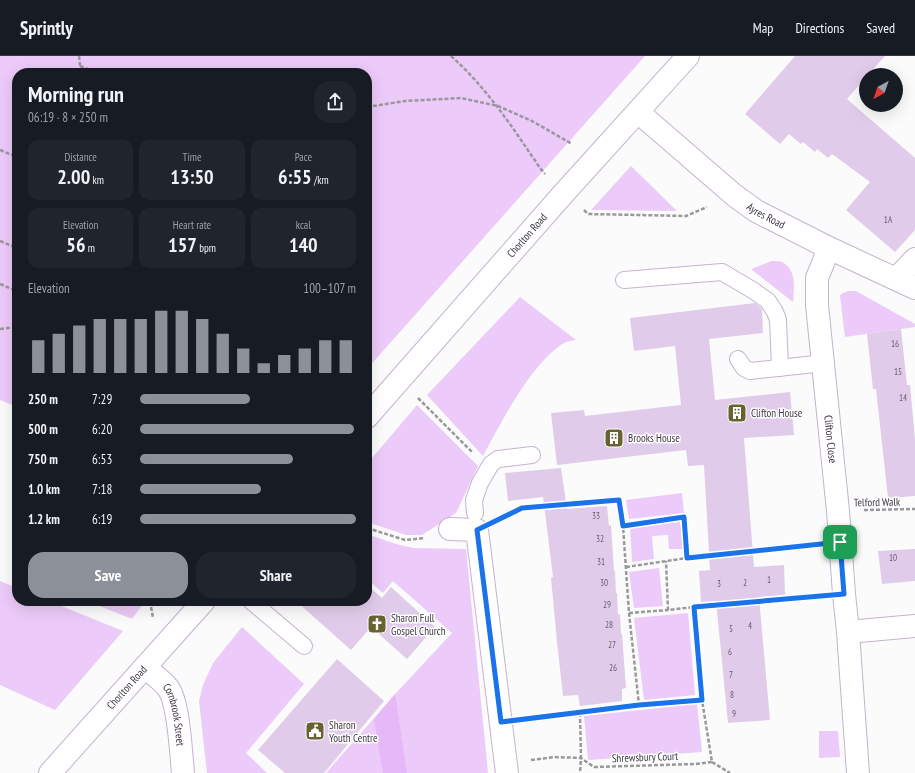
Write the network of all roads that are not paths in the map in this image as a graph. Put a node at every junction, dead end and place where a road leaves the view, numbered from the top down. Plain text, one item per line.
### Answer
1 (688, 56) edge
2 (638, 112) junction
3 (829, 248) junction
4 (915, 259) edge
5 (624, 280) dead end
6 (906, 284) edge
7 (738, 359) dead end
8 (824, 363) junction
9 (780, 368) junction
10 (372, 411) edge
11 (532, 455) dead end
12 (476, 521) junction
13 (450, 529) road end
14 (200, 606) edge
15 (257, 606) edge
16 (915, 626) edge
17 (848, 632) junction
18 (304, 646) dead end
19 (145, 667) junction
20 (507, 768) edge
21 (50, 773) edge
22 (183, 773) edge
23 (858, 773) edge

1 - 2 street, Chorlton Road
2 - 3 street, Ayres Road
2 - 10 street, Chorlton Road
3 - 6 street, Ayres Road
3 - 8 street, Clifton Close
4 - 6 street
5 - 9 lane
7 - 9 lane
8 - 9 lane
8 - 17 street, Clifton Close
11 - 12 lane
12 - 13 street
12 - 20 street
14 - 19 street, Chorlton Road
15 - 18 lane
16 - 17 street
17 - 23 street, Clifton Close
19 - 21 street, Chorlton Road
19 - 22 street, Cornbrook Street

